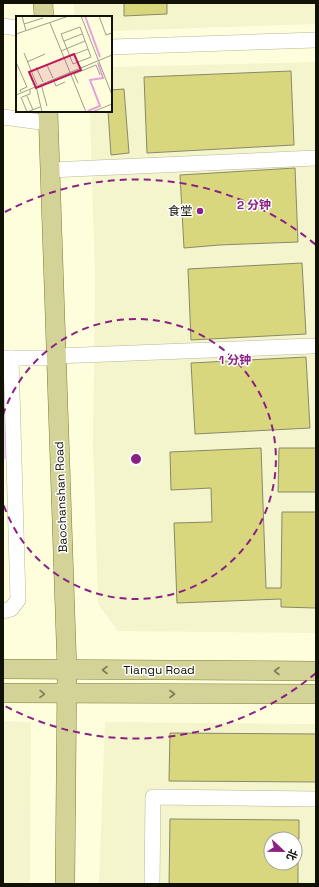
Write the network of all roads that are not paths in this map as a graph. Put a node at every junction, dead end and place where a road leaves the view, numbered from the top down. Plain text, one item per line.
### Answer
1 (43, 3) edge
2 (44, 16) edge
3 (3, 26) edge
4 (16, 28) edge
5 (316, 40) edge
6 (112, 47) edge
7 (3, 117) edge
8 (48, 117) edge
9 (316, 158) edge
10 (50, 170) junction
11 (312, 346) dead end
12 (56, 357) junction
13 (7, 358) edge
14 (3, 611) edge
15 (3, 669) edge
16 (67, 670) junction
17 (316, 671) edge
18 (3, 694) edge
19 (68, 694) junction
20 (316, 694) edge
21 (316, 799) edge
22 (65, 884) edge
23 (152, 884) edge

1 - 2 main road
3 - 4 street
5 - 6 street
7 - 8 street
8 - 10 main road, Baochanshan Road
9 - 10 street
10 - 12 main road, Baochanshan Road
11 - 12 street
12 - 13 street
12 - 16 main road, Baochanshan Road
13 - 14 street
15 - 16 main road, Tiangu Road
17 -> 16 main road, Tiangu Road
16 - 19 main road, Baochanshan Road
18 -> 19 main road, Tiangu Road
19 -> 20 main road, Tiangu Road
19 - 22 main road, Baochanshan Road
21 - 23 street

